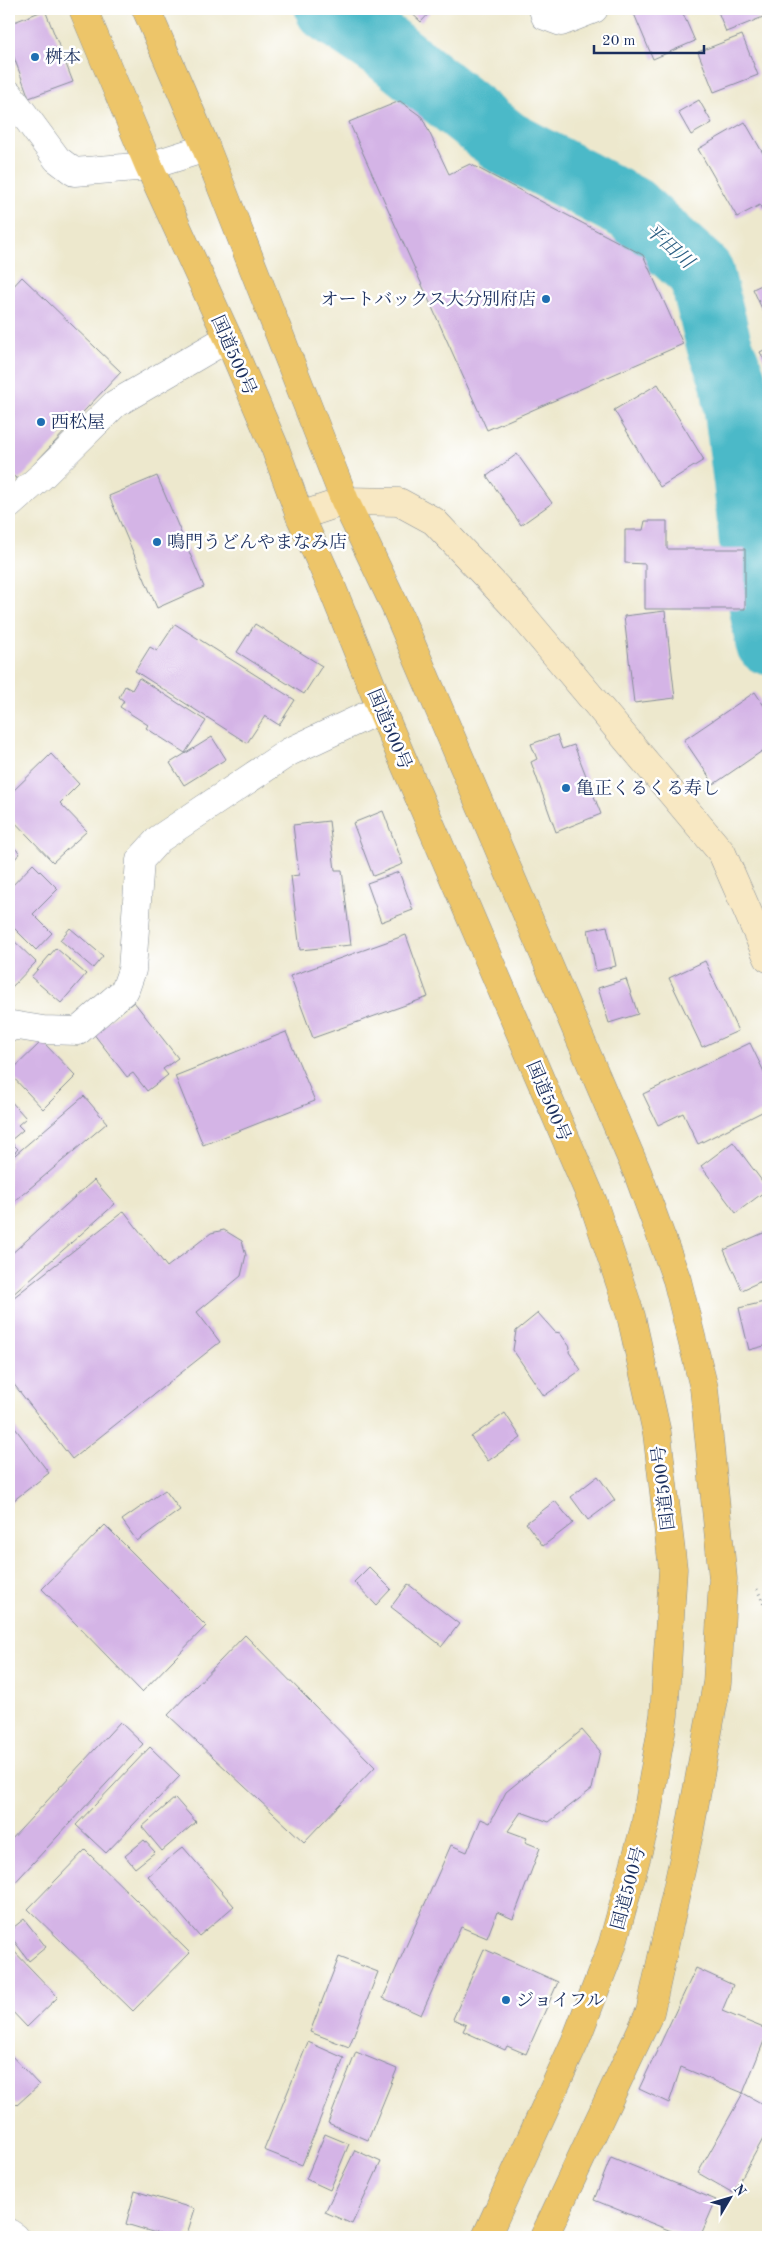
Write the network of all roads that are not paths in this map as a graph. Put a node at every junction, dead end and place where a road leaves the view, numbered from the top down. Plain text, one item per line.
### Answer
1 (83, 9) edge
2 (146, 9) edge
3 (543, 9) edge
4 (594, 9) edge
5 (9, 94) edge
6 (206, 148) junction
7 (149, 166) junction
8 (228, 338) junction
9 (345, 500) junction
10 (9, 505) edge
11 (300, 516) junction
12 (381, 709) junction
13 (768, 958) edge
14 (9, 1028) edge
15 (9, 2234) edge
16 (16, 2237) edge
17 (486, 2237) edge
18 (544, 2237) edge

1 - 7 highway, 国道500号
2 - 6 highway
3 - 4 street
5 - 7 street
6 - 7 street
6 - 9 highway
7 - 8 highway, 国道500号
8 - 10 street
8 - 11 highway, 国道500号
9 - 11 street
9 - 13 street
9 - 18 highway
11 - 12 highway, 国道500号
12 - 14 street
12 - 17 highway, 国道500号
15 - 16 street

